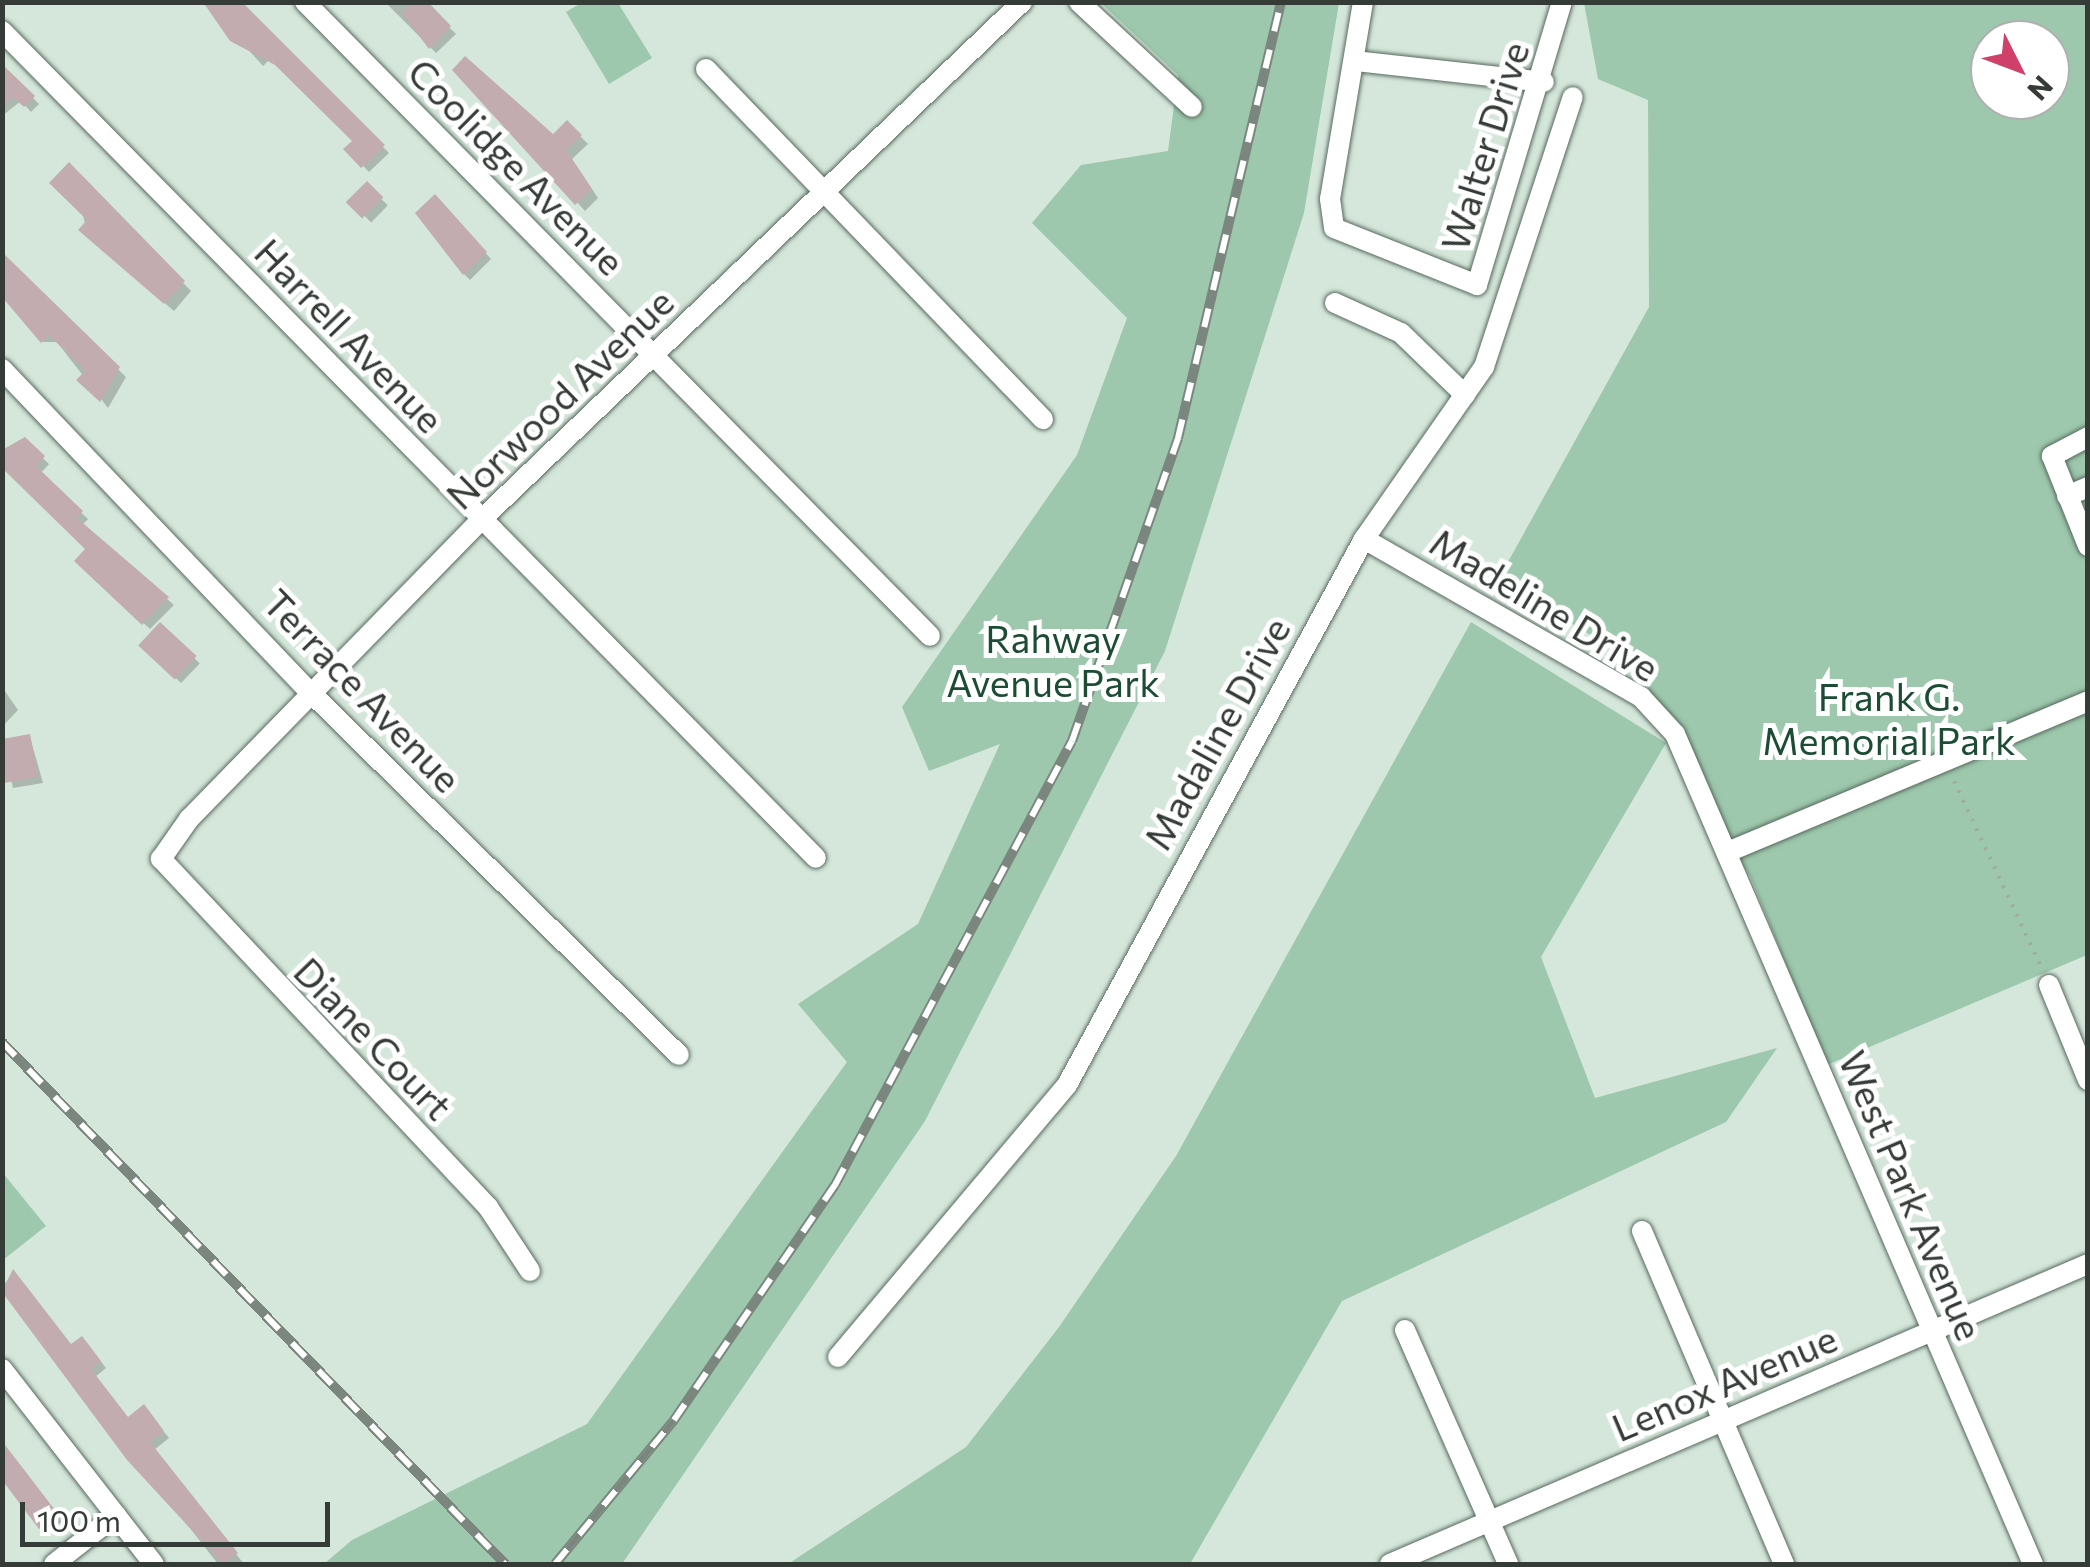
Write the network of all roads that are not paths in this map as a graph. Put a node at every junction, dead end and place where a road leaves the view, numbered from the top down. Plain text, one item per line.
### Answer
1 (305, 2) edge
2 (1022, 2) edge
3 (1079, 2) edge
4 (1363, 2) edge
5 (1562, 2) edge
6 (2, 31) edge
7 (1356, 60) junction
8 (706, 69) dead end
9 (1544, 82) junction
10 (1574, 97) dead end
11 (1192, 107) dead end
12 (820, 196) junction
13 (1335, 303) dead end
14 (654, 355) junction
15 (2, 369) edge
16 (1464, 395) junction
17 (1042, 419) dead end
18 (2088, 437) edge
19 (2088, 487) edge
20 (2068, 496) junction
21 (482, 520) junction
22 (1364, 538) junction
23 (2088, 546) edge
24 (930, 636) dead end
25 (311, 693) junction
26 (2088, 701) edge
27 (1730, 851) junction
28 (816, 858) dead end
29 (161, 859) joint
30 (2048, 985) road end
31 (679, 1055) dead end
32 (2088, 1080) edge
33 (1642, 1231) dead end
34 (2088, 1264) edge
35 (530, 1271) dead end
36 (1406, 1330) dead end
37 (1931, 1330) junction
38 (838, 1356) dead end
39 (2, 1369) edge
40 (1723, 1420) junction
41 (116, 1515) junction
42 (1489, 1522) junction
43 (54, 1564) edge
44 (154, 1564) edge
45 (1390, 1564) edge
46 (1508, 1564) edge
47 (1784, 1564) edge
48 (2033, 1564) edge

1 - 14 street, Coolidge Avenue
2 - 12 street, Norwood Avenue
3 - 11 street
4 - 7 street, Walter Drive
5 - 9 street, Walter Drive
6 - 21 street, Harrell Avenue
7 - 9 street
7 - 9 street, Walter Drive
8 - 12 street
10 - 16 street, Madaline Drive
12 - 14 street, Norwood Avenue
12 - 17 street
13 - 16 street
14 - 21 street, Norwood Avenue
14 - 24 street, Coolidge Avenue
15 - 25 street, Terrace Avenue
16 - 22 street, Madaline Drive
18 - 20 street
19 - 20 street
20 - 23 street
21 - 25 street, Norwood Avenue
21 - 28 street, Harrell Avenue
22 - 27 street, Madeline Drive
22 - 38 street, Madaline Drive
25 - 29 street, Norwood Avenue
25 - 31 street, Terrace Avenue
26 - 27 street
27 - 37 street, West Park Avenue
29 - 35 street, Diane Court
30 - 32 street
33 - 40 street
34 - 37 street, Lenox Avenue
36 - 42 street
37 - 40 street, Lenox Avenue
37 - 48 street, West Park Avenue
39 - 41 street
40 - 42 street, Lenox Avenue
40 - 47 street
41 - 43 street
41 - 44 street
42 - 45 street, Lenox Avenue
42 - 46 street

